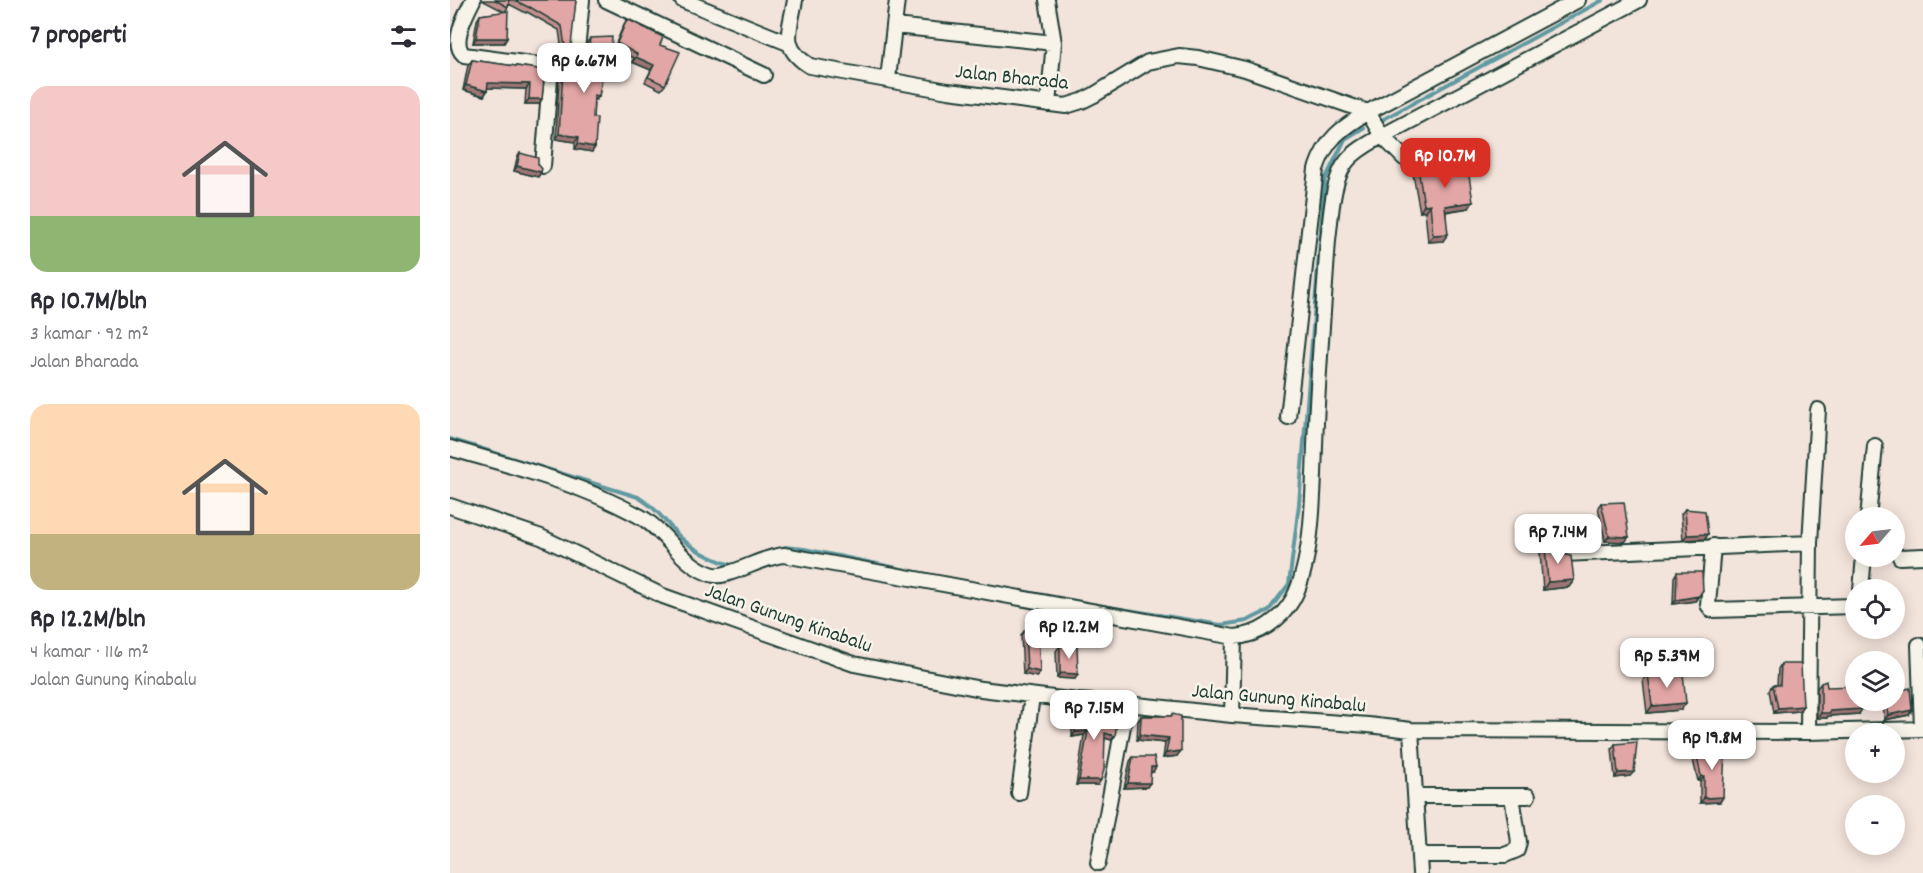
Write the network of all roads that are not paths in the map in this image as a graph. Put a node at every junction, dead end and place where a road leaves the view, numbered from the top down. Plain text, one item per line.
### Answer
1 (472, 0) edge
2 (582, 0) edge
3 (606, 0) edge
4 (682, 0) edge
5 (795, 0) edge
6 (897, 0) edge
7 (1047, 0) edge
8 (1578, 0) edge
9 (1640, 0) edge
10 (895, 26) junction
11 (788, 43) junction
12 (1054, 43) junction
13 (551, 66) junction
14 (764, 75) dead end
15 (888, 79) junction
16 (1048, 104) junction
17 (1375, 124) junction
18 (1442, 159) edge
19 (543, 166) edge
20 (1818, 410) dead end
21 (1288, 417) dead end
22 (1875, 446) dead end
23 (450, 448) edge
24 (450, 506) edge
25 (1869, 507) edge
26 (1810, 543) junction
27 (1713, 546) junction
28 (1563, 554) edge
29 (1923, 556) edge
30 (1905, 557) edge
31 (1810, 606) junction
32 (1845, 606) edge
33 (1234, 637) junction
34 (1919, 645) dead end
35 (1032, 696) junction
36 (1127, 704) junction
37 (1232, 715) junction
38 (1923, 729) edge
39 (1411, 730) junction
40 (1808, 732) junction
41 (1019, 793) dead end
42 (1416, 796) junction
43 (1512, 796) junction
44 (1528, 796) dead end
45 (1420, 855) junction
46 (1098, 863) dead end
47 (1420, 873) edge

1 - 13 street
2 - 13 street
3 - 14 street
4 - 11 street, Jalan Bharada
5 - 11 street
6 - 10 street
7 - 12 street
8 - 17 street
9 - 17 street
10 - 12 street
10 - 15 street
11 - 15 street, Jalan Bharada
12 - 16 street
13 - 19 street
15 - 16 street, Jalan Bharada
16 - 17 street, Jalan Bharada
17 - 18 street
17 - 21 street
17 - 33 street
20 - 26 street
22 - 25 street
23 - 33 street
24 - 35 street, Jalan Gunung Kinabalu
26 - 27 street
26 - 31 street
27 - 28 street
27 - 31 street
29 - 30 street
31 - 32 street
31 - 40 street
33 - 37 street
34 - 38 street
35 - 36 street, Jalan Gunung Kinabalu
35 - 41 street
36 - 37 street, Jalan Gunung Kinabalu
36 - 46 street
37 - 39 street, Jalan Gunung Kinabalu
38 - 40 street, Jalan Gunung Kinabalu
39 - 40 street, Jalan Gunung Kinabalu
39 - 42 street
42 - 43 street
42 - 45 street
43 - 44 street
43 - 45 street
45 - 47 street

